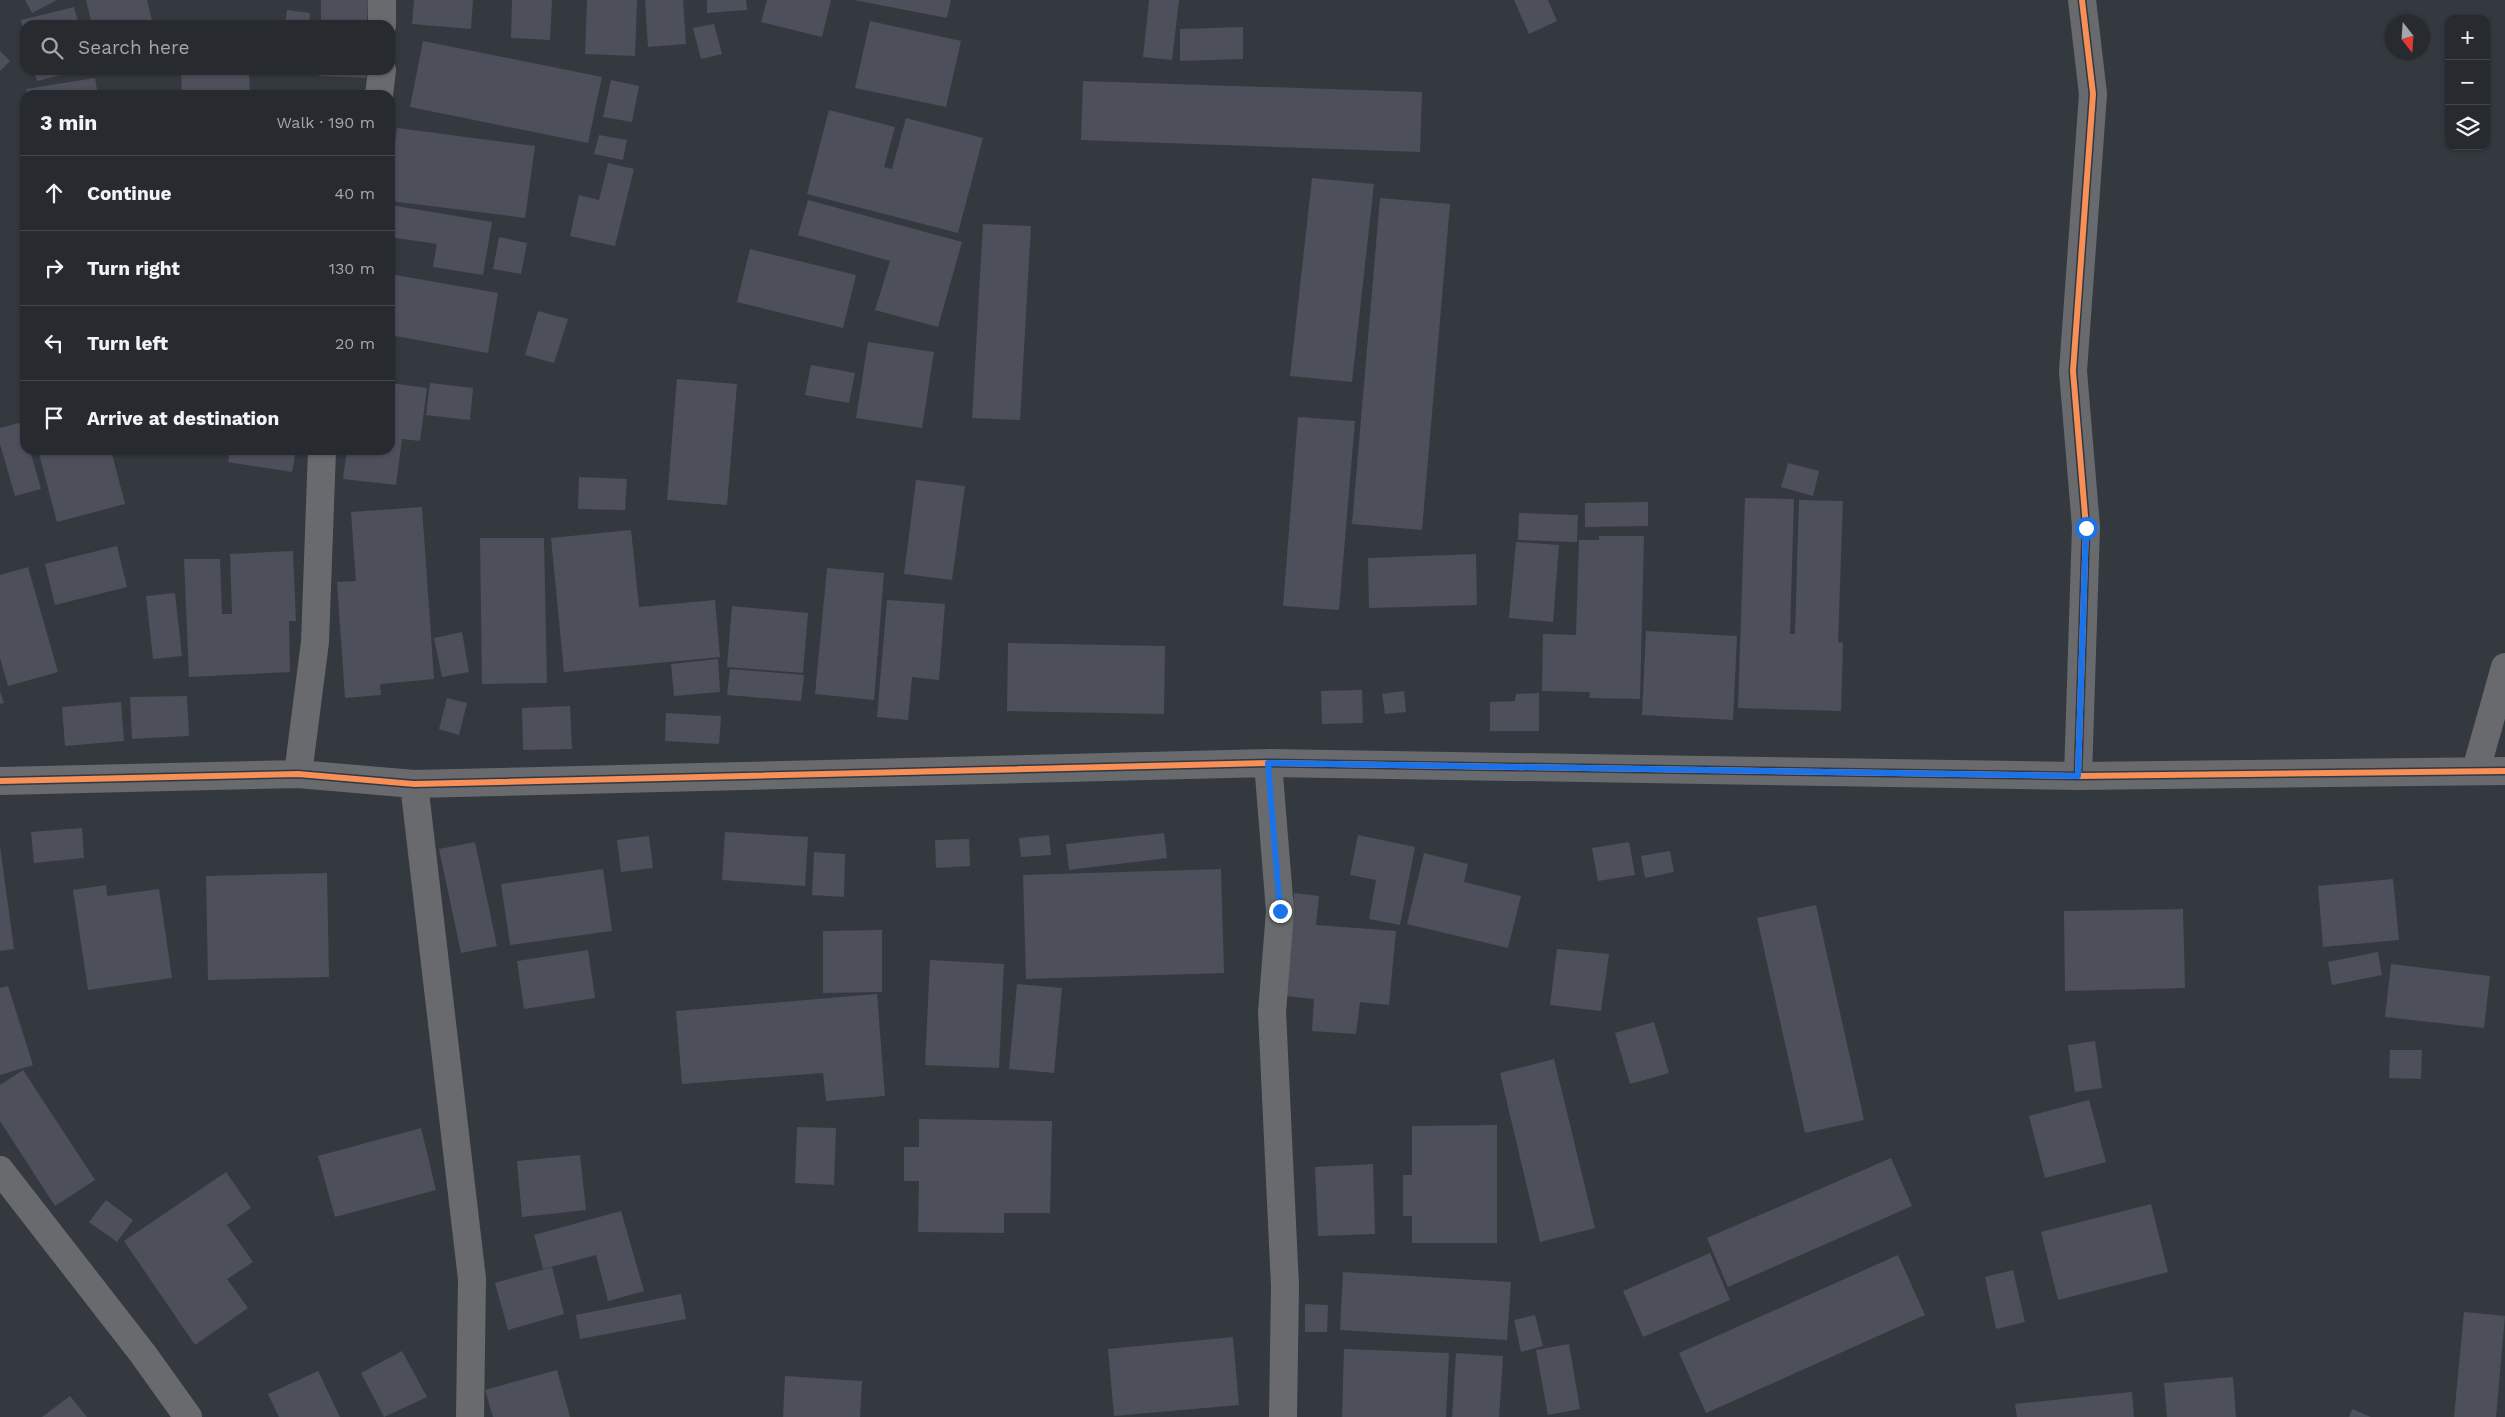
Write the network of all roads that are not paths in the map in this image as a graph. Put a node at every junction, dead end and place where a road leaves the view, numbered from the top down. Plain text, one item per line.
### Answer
1 (382, 0) edge
2 (2082, 0) edge
3 (382, 20) edge
4 (381, 75) edge
5 (380, 90) edge
6 (322, 455) edge
7 (2505, 667) edge
8 (1268, 763) junction
9 (2476, 770) junction
10 (2505, 771) edge
11 (298, 774) junction
12 (2078, 776) junction
13 (0, 782) edge
14 (414, 784) junction
15 (0, 1170) edge
16 (188, 1417) edge
17 (470, 1417) edge
18 (1283, 1417) edge

1 - 3 street
2 - 12 street
4 - 5 street
6 - 11 street
7 - 9 street
8 - 12 street
8 - 14 street
8 - 18 street
9 - 10 street
9 - 12 street
11 - 13 street
11 - 14 street
14 - 17 street
15 - 16 street

